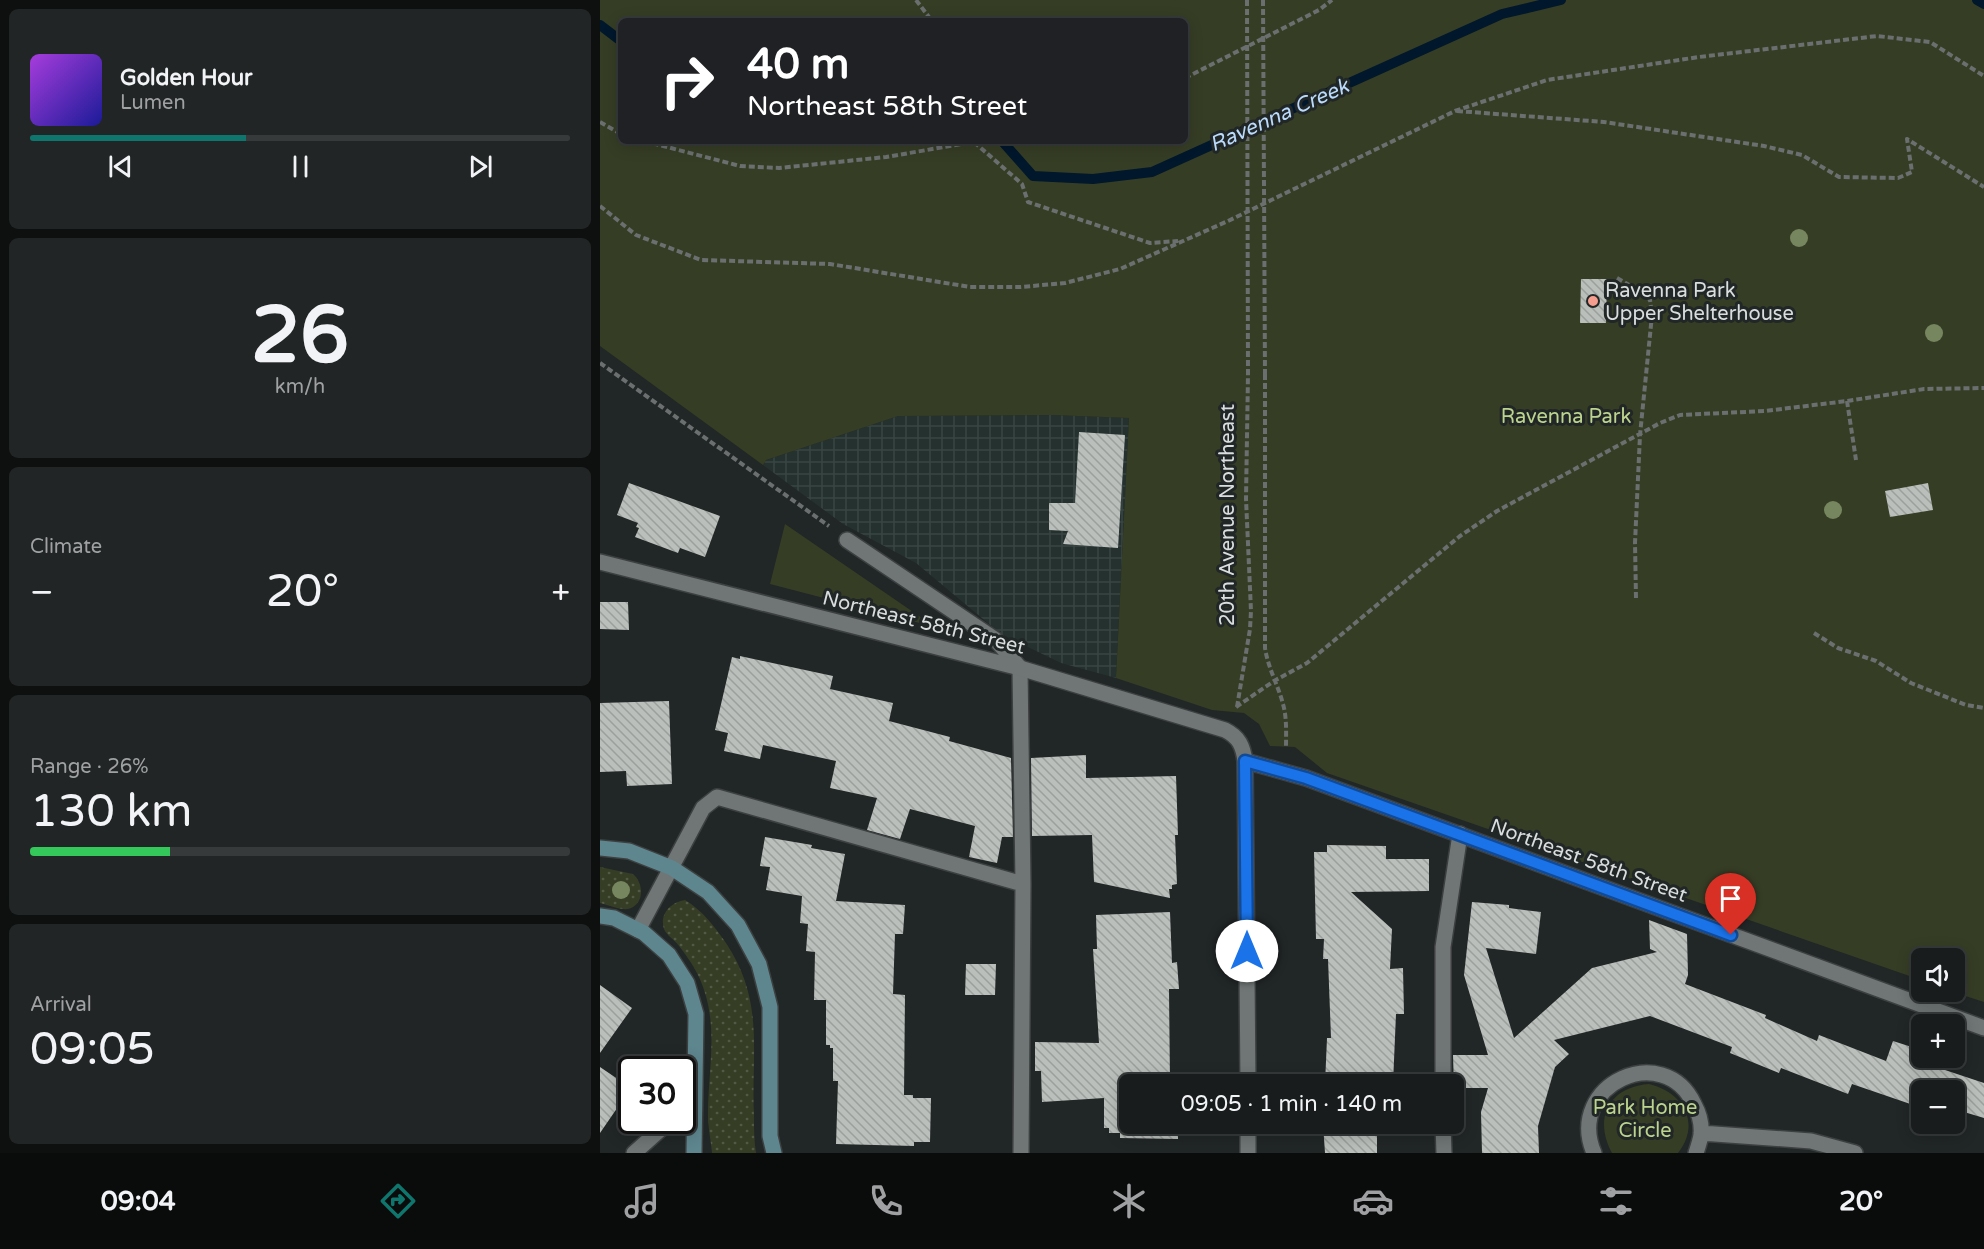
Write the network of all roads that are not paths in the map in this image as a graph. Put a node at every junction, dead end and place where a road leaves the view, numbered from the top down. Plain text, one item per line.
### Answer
1 (848, 540) road end
2 (600, 561) edge
3 (1020, 668) junction
4 (1245, 761) junction
5 (1460, 834) junction
6 (600, 849) edge
7 (672, 868) junction
8 (1023, 884) junction
9 (600, 916) edge
10 (638, 930) junction
11 (1984, 1028) edge
12 (692, 1056) edge
13 (1248, 1074) edge
14 (1443, 1074) edge
15 (1701, 1133) junction
16 (655, 1134) edge
17 (692, 1134) edge
18 (1248, 1134) edge
19 (1443, 1134) edge
20 (634, 1153) edge
21 (694, 1153) edge
22 (774, 1153) edge
23 (1021, 1153) edge
24 (1248, 1153) edge
25 (1444, 1153) edge
26 (1594, 1153) edge
27 (1696, 1153) edge
28 (1855, 1153) edge

1 - 3 street
2 - 3 street, Northeast 58th Street
3 - 4 street, Northeast 58th Street
3 - 8 street
4 - 5 street, Northeast 58th Street
4 - 13 street
5 - 11 street, Northeast 58th Street
5 - 14 street
6 - 7 main road
7 - 8 street
7 - 10 street
7 - 22 main road
8 - 23 street
9 - 10 main road
10 - 12 main road
15 - 26 street
15 - 27 street
15 - 28 street
16 - 20 street
17 - 21 main road
18 - 24 street
19 - 25 street

